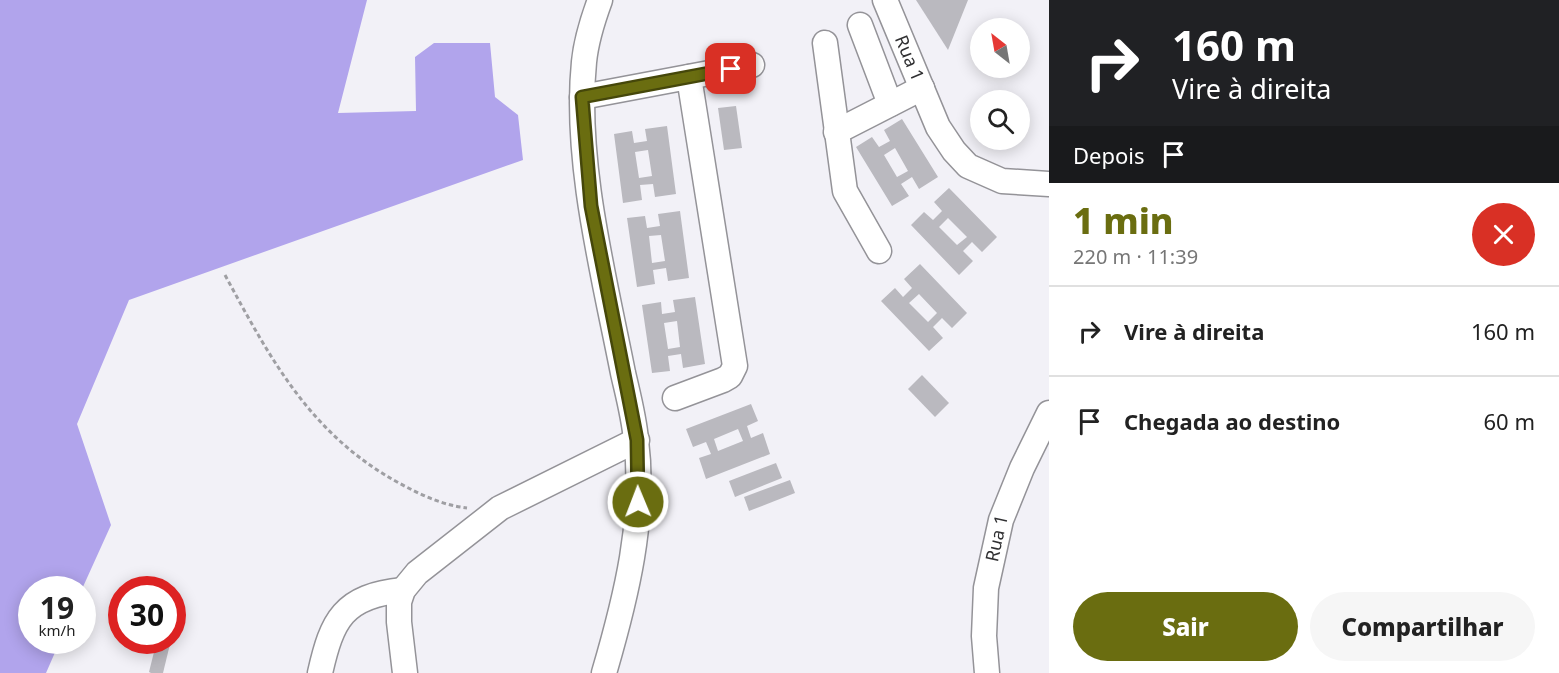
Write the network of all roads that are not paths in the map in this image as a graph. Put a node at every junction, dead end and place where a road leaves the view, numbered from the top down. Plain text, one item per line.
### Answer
1 (600, 0) edge
2 (885, 0) edge
3 (860, 25) dead end
4 (825, 43) dead end
5 (752, 65) dead end
6 (689, 77) junction
7 (922, 88) junction
8 (582, 97) junction
9 (890, 104) junction
10 (836, 132) junction
11 (1049, 184) edge
12 (879, 251) dead end
13 (675, 398) dead end
14 (1049, 413) edge
15 (637, 440) junction
16 (403, 590) junction
17 (320, 673) edge
18 (405, 673) edge
19 (604, 673) edge
20 (987, 673) edge

1 - 8 street
2 - 7 street, Rua 1
3 - 9 street
4 - 10 street
5 - 6 street
6 - 8 street
6 - 13 street
7 - 9 street
7 - 11 street, Rua 1
8 - 15 street
9 - 10 street
10 - 12 street
14 - 20 street, Rua 1
15 - 16 street
15 - 19 street
16 - 17 street
16 - 18 street

